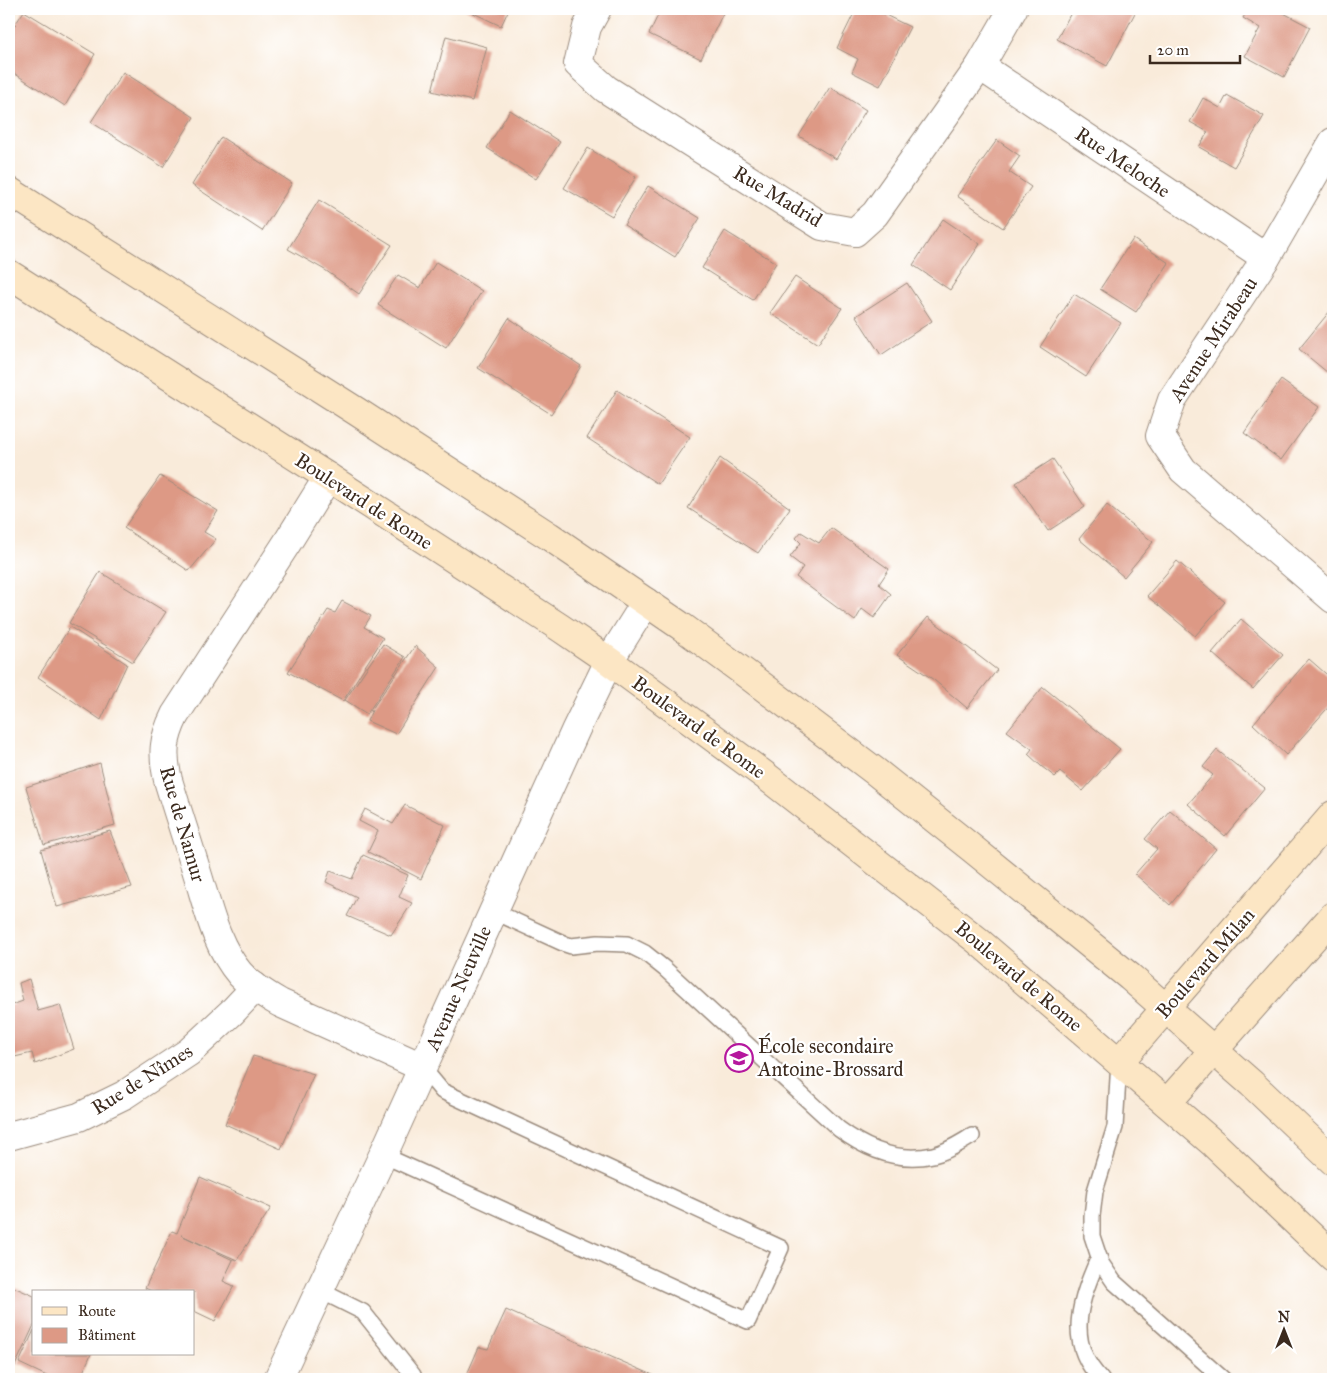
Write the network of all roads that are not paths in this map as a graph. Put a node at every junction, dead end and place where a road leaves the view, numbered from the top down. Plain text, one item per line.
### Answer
1 (596, 9) edge
2 (1013, 9) edge
3 (980, 66) junction
4 (1333, 142) edge
5 (9, 191) edge
6 (1266, 258) junction
7 (9, 274) edge
8 (328, 477) junction
9 (1333, 599) edge
10 (646, 602) junction
11 (609, 661) junction
12 (1333, 815) edge
13 (492, 911) junction
14 (1333, 916) edge
15 (254, 986) junction
16 (1166, 1009) junction
17 (1214, 1051) junction
18 (1119, 1062) junction
19 (422, 1067) junction
20 (1167, 1103) junction
21 (9, 1136) edge
22 (972, 1136) dead end
23 (382, 1155) junction
24 (1333, 1161) edge
25 (1098, 1257) junction
26 (1333, 1257) edge
27 (319, 1290) junction
28 (278, 1379) edge
29 (411, 1379) edge
30 (1101, 1379) edge
31 (1223, 1379) edge

1 - 3 street, Rue Madrid
2 - 3 street, Rue Madrid
3 - 6 street, Rue Meloche
4 - 6 street, Avenue Mirabeau
5 - 10 main road
6 - 9 street, Avenue Mirabeau
7 - 8 main road, Boulevard de Rome
8 - 11 main road, Boulevard de Rome
8 - 15 street, Rue de Namur
10 - 11 street, Avenue Neuville
10 - 16 main road
11 - 13 street, Avenue Neuville
11 - 18 main road, Boulevard de Rome
12 - 16 main road, Boulevard Milan
13 - 19 street, Avenue Neuville
13 - 22 lane
14 - 17 main road
15 - 19 street, Rue de Namur
15 - 21 street, Rue de Nîmes
16 - 17 main road
16 - 18 main road, Boulevard Milan
17 - 20 main road
17 - 24 main road
18 - 20 main road, Boulevard de Rome
18 - 25 lane
19 - 23 street, Avenue Neuville
19 - 23 lane
20 - 26 main road, Boulevard de Rome
23 - 27 street, Avenue Neuville
25 - 30 lane
25 - 31 lane
27 - 28 street, Avenue Neuville
27 - 29 lane

